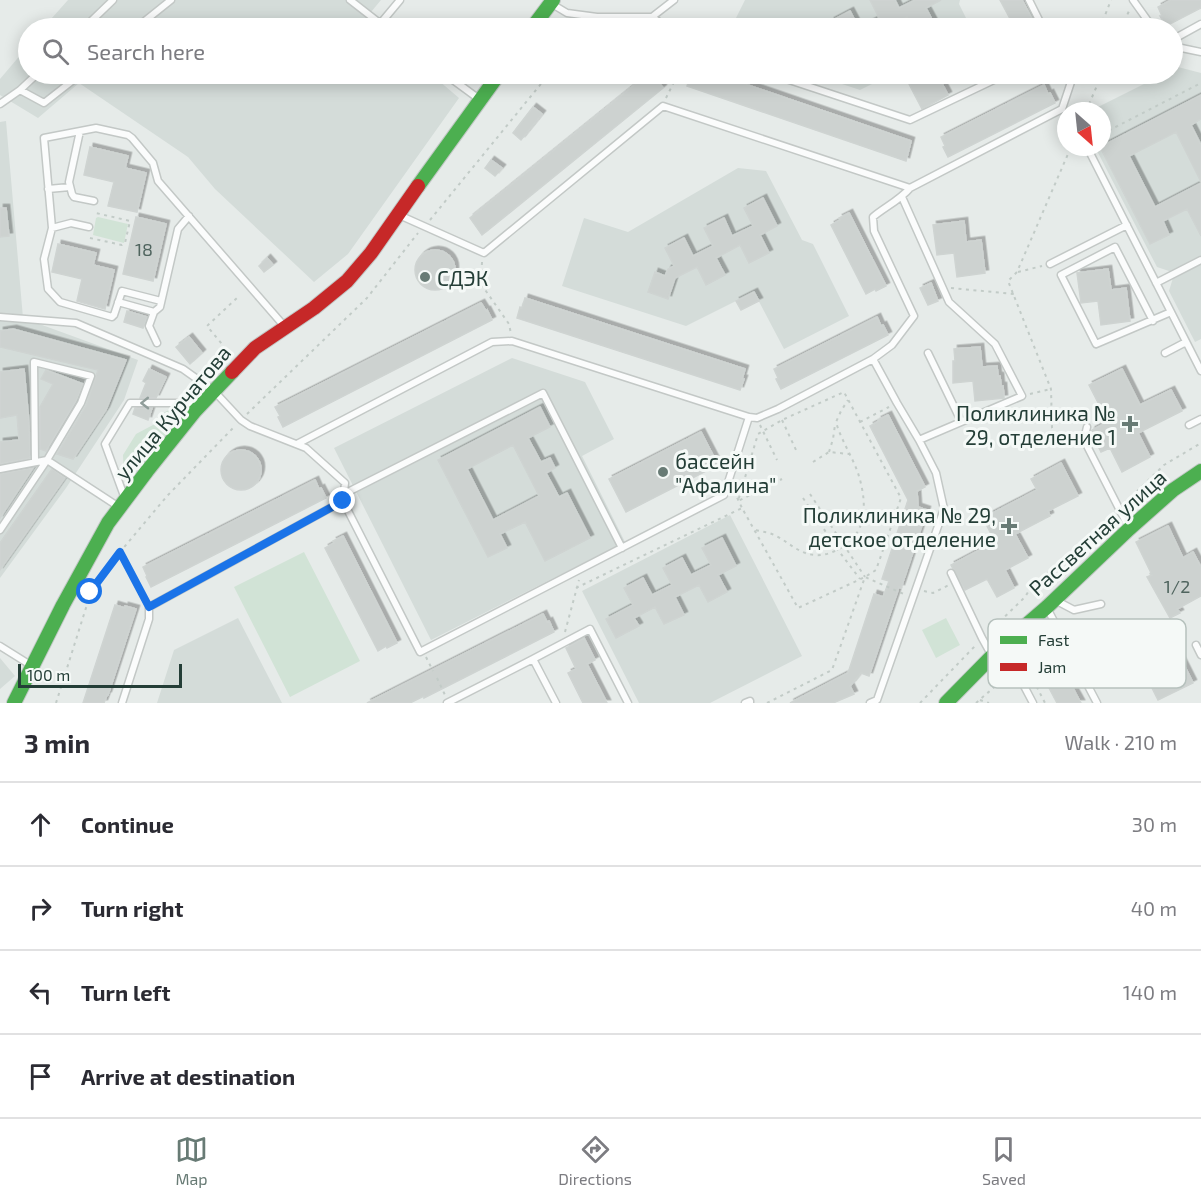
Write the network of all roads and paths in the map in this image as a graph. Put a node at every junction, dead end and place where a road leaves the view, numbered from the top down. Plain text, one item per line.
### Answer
1 (113, 0) edge
2 (171, 0) edge
3 (350, 0) edge
4 (400, 0) edge
5 (674, 0) edge
6 (1029, 0) edge
7 (1111, 0) edge
8 (1133, 0) edge
9 (551, 2) edge
10 (652, 17) joint
11 (94, 18) edge
12 (148, 18) edge
13 (373, 18) edge
14 (388, 18) edge
15 (539, 18) edge
16 (1038, 18) edge
17 (1104, 18) edge
18 (1125, 18) edge
19 (1146, 18) edge
20 (1201, 24) edge
21 (1183, 34) edge
22 (1183, 48) edge
23 (1201, 52) edge
24 (1201, 83) edge
25 (27, 84) edge
26 (68, 84) edge
27 (458, 84) edge
28 (492, 84) edge
29 (541, 84) edge
30 (673, 84) edge
31 (801, 84) edge
32 (985, 84) edge
33 (1070, 84) edge
34 (1097, 84) edge
35 (20, 90) junction
36 (480, 100) junction
37 (1090, 102) edge
38 (0, 105) edge
39 (663, 106) junction
40 (1111, 129) edge
41 (80, 131) junction
42 (1067, 156) edge
43 (1092, 156) edge
44 (70, 187) junction
45 (910, 188) junction
46 (48, 189) junction
47 (902, 197) junction
48 (94, 201) dead end
49 (96, 213) dead end
50 (397, 214) junction
51 (189, 216) junction
52 (1127, 225) junction
53 (425, 226) junction
54 (89, 227) dead end
55 (52, 228) junction
56 (90, 238) dead end
57 (484, 253) junction
58 (1201, 260) edge
59 (1050, 264) joint
60 (1017, 272) junction
61 (1156, 283) junction
62 (942, 288) junction
63 (1014, 294) junction
64 (238, 297) dead end
65 (118, 302) junction
66 (162, 302) junction
67 (154, 312) junction
68 (1171, 312) junction
69 (0, 317) edge
70 (1153, 321) junction
71 (285, 328) junction
72 (512, 341) junction
73 (1186, 342) junction
74 (157, 343) dead end
75 (226, 349) dead end
76 (928, 353) dead end
77 (1165, 353) dead end
78 (873, 359) junction
79 (1201, 371) edge
80 (1051, 389) junction
81 (214, 391) junction
82 (1022, 396) junction
83 (848, 400) junction
84 (203, 402) junction
85 (897, 403) junction
86 (778, 409) junction
87 (749, 417) junction
88 (757, 418) junction
89 (1201, 419) edge
90 (241, 420) junction
91 (782, 420) junction
92 (961, 421) junction
93 (836, 422) junction
94 (860, 422) junction
95 (1189, 426) dead end
96 (1087, 427) dead end
97 (763, 431) junction
98 (1055, 435) dead end
99 (919, 440) junction
100 (1201, 443) edge
101 (297, 444) junction
102 (796, 450) dead end
103 (829, 452) junction
104 (849, 454) junction
105 (46, 460) junction
106 (777, 460) dead end
107 (35, 462) junction
108 (813, 462) dead end
109 (0, 469) edge
110 (1201, 471) edge
111 (730, 479) junction
112 (782, 479) dead end
113 (810, 494) dead end
114 (343, 498) junction
115 (803, 498) dead end
116 (738, 501) junction
117 (123, 504) junction
118 (742, 508) junction
119 (1119, 509) junction
120 (1129, 529) junction
121 (0, 530) edge
122 (755, 530) junction
123 (845, 545) junction
124 (622, 548) junction
125 (838, 550) junction
126 (120, 552) junction
127 (581, 569) junction
128 (951, 573) dead end
129 (866, 577) junction
130 (861, 579) junction
131 (956, 582) junction
132 (576, 588) junction
133 (916, 588) junction
134 (912, 597) junction
135 (1051, 603) junction
136 (1101, 604) dead end
137 (149, 607) junction
138 (1002, 619) edge
139 (1033, 619) edge
140 (1058, 619) edge
141 (988, 632) edge
142 (982, 638) junction
143 (988, 643) edge
144 (562, 644) junction
145 (1196, 645) dead end
146 (0, 646) edge
147 (423, 651) junction
148 (1201, 655) edge
149 (533, 658) junction
150 (988, 661) edge
151 (32, 667) junction
152 (433, 670) dead end
153 (437, 678) dead end
154 (1023, 688) edge
155 (1037, 688) edge
156 (1090, 688) edge
157 (980, 700) dead end
158 (14, 703) edge
159 (56, 703) edge
160 (122, 703) edge
161 (448, 703) edge
162 (556, 703) edge
163 (628, 703) edge
164 (745, 703) edge
165 (750, 703) edge
166 (767, 703) edge
167 (870, 703) edge
168 (920, 703) edge
169 (946, 703) edge
170 (989, 703) edge
171 (1033, 703) edge
172 (1045, 703) edge
173 (1097, 703) edge

1 - 11 lane
2 - 12 lane
3 - 13 lane
4 - 14 lane
5 - 10 lane
6 - 16 lane
7 - 17 path
8 - 18 path
8 - 19 lane
9 - 10 lane
9 - 15 main road
20 - 21 lane
22 - 23 lane
24 - 40 path
25 - 35 lane
26 - 35 lane
27 - 36 lane
28 - 36 main road, улица Курчатова
29 - 53 path
30 - 39 path
31 - 32 lane
33 - 45 lane
34 - 37 path
35 - 38 lane
36 - 50 main road, улица Курчатова
39 - 45 lane
39 - 57 lane
41 - 44 lane
41 - 46 lane
41 - 51 lane
42 - 60 path
43 - 52 lane
44 - 46 lane
44 - 48 lane
45 - 47 lane
46 - 55 lane
47 - 62 lane
47 - 78 lane
49 - 56 path
50 - 53 lane
50 - 71 main road, улица Курчатова
51 - 66 lane
51 - 71 lane
52 - 59 lane
52 - 61 lane
53 - 57 lane
53 - 90 path
54 - 55 lane
55 - 65 lane
57 - 72 path
58 - 61 lane
59 - 60 path
60 - 63 path
61 - 68 lane
62 - 63 path
62 - 82 lane
63 - 80 path
64 - 75 path
65 - 66 lane
65 - 67 lane
66 - 67 lane
67 - 74 lane
68 - 70 lane
68 - 73 lane
69 - 81 lane
70 - 70 lane
71 - 81 main road, улица Курчатова
72 - 87 lane
72 - 101 lane
73 - 77 lane
73 - 79 lane
76 - 92 lane
78 - 85 lane
78 - 86 lane
80 - 82 path
80 - 98 path
81 - 84 main road, улица Курчатова
81 - 90 lane
82 - 92 lane
83 - 91 path
83 - 93 path
83 - 94 path
84 - 117 main road, улица Курчатова
84 -> 117 lane
85 - 94 path
85 - 99 lane
86 - 88 lane
86 - 91 path
87 - 88 lane
87 - 111 lane
88 - 97 path
89 - 95 lane
90 - 101 lane
90 - 126 path
91 - 97 path
91 - 102 path
92 - 99 lane
93 - 103 path
93 - 104 path
94 - 129 path
96 - 119 lane
97 - 106 path
97 - 116 path
99 - 133 lane
100 - 119 path
101 - 114 lane
103 - 104 path
103 - 108 path
104 - 123 path
105 - 107 lane
105 - 107 lane
105 - 117 lane
105 - 121 lane
107 - 109 lane
110 - 120 main road, Рассветная улица
111 - 116 path
111 - 124 lane
112 - 116 path
113 - 123 path
114 - 124 lane
114 - 137 lane
114 - 147 lane
115 - 125 path
116 - 118 path
117 - 151 main road, улица Курчатова
118 - 122 path
118 - 132 path
119 - 120 lane
119 - 138 path
120 - 135 main road, Рассветная улица
122 - 125 path
122 - 130 path
123 - 125 path
123 - 129 path
124 - 127 lane
125 - 130 path
126 - 137 path
126 - 159 path
127 - 132 path
127 - 147 lane
128 - 131 lane
129 - 130 path
129 - 134 path
129 - 166 path
131 - 133 path
131 - 142 lane
132 - 144 path
133 - 134 lane
134 - 167 lane
135 - 136 lane
135 - 139 main road, Рассветная улица
135 - 140 lane
137 - 160 lane
141 - 142 path
142 - 143 lane
142 - 168 path
144 - 149 lane
144 - 163 lane
145 - 148 lane
146 - 151 lane
147 - 152 path
149 - 161 lane
149 - 162 lane
150 - 169 main road, Рассветная улица
151 - 158 main road, улица Курчатова
153 - 161 path
154 - 171 lane
155 - 172 path
156 - 173 lane
157 - 170 path
164 - 165 lane

